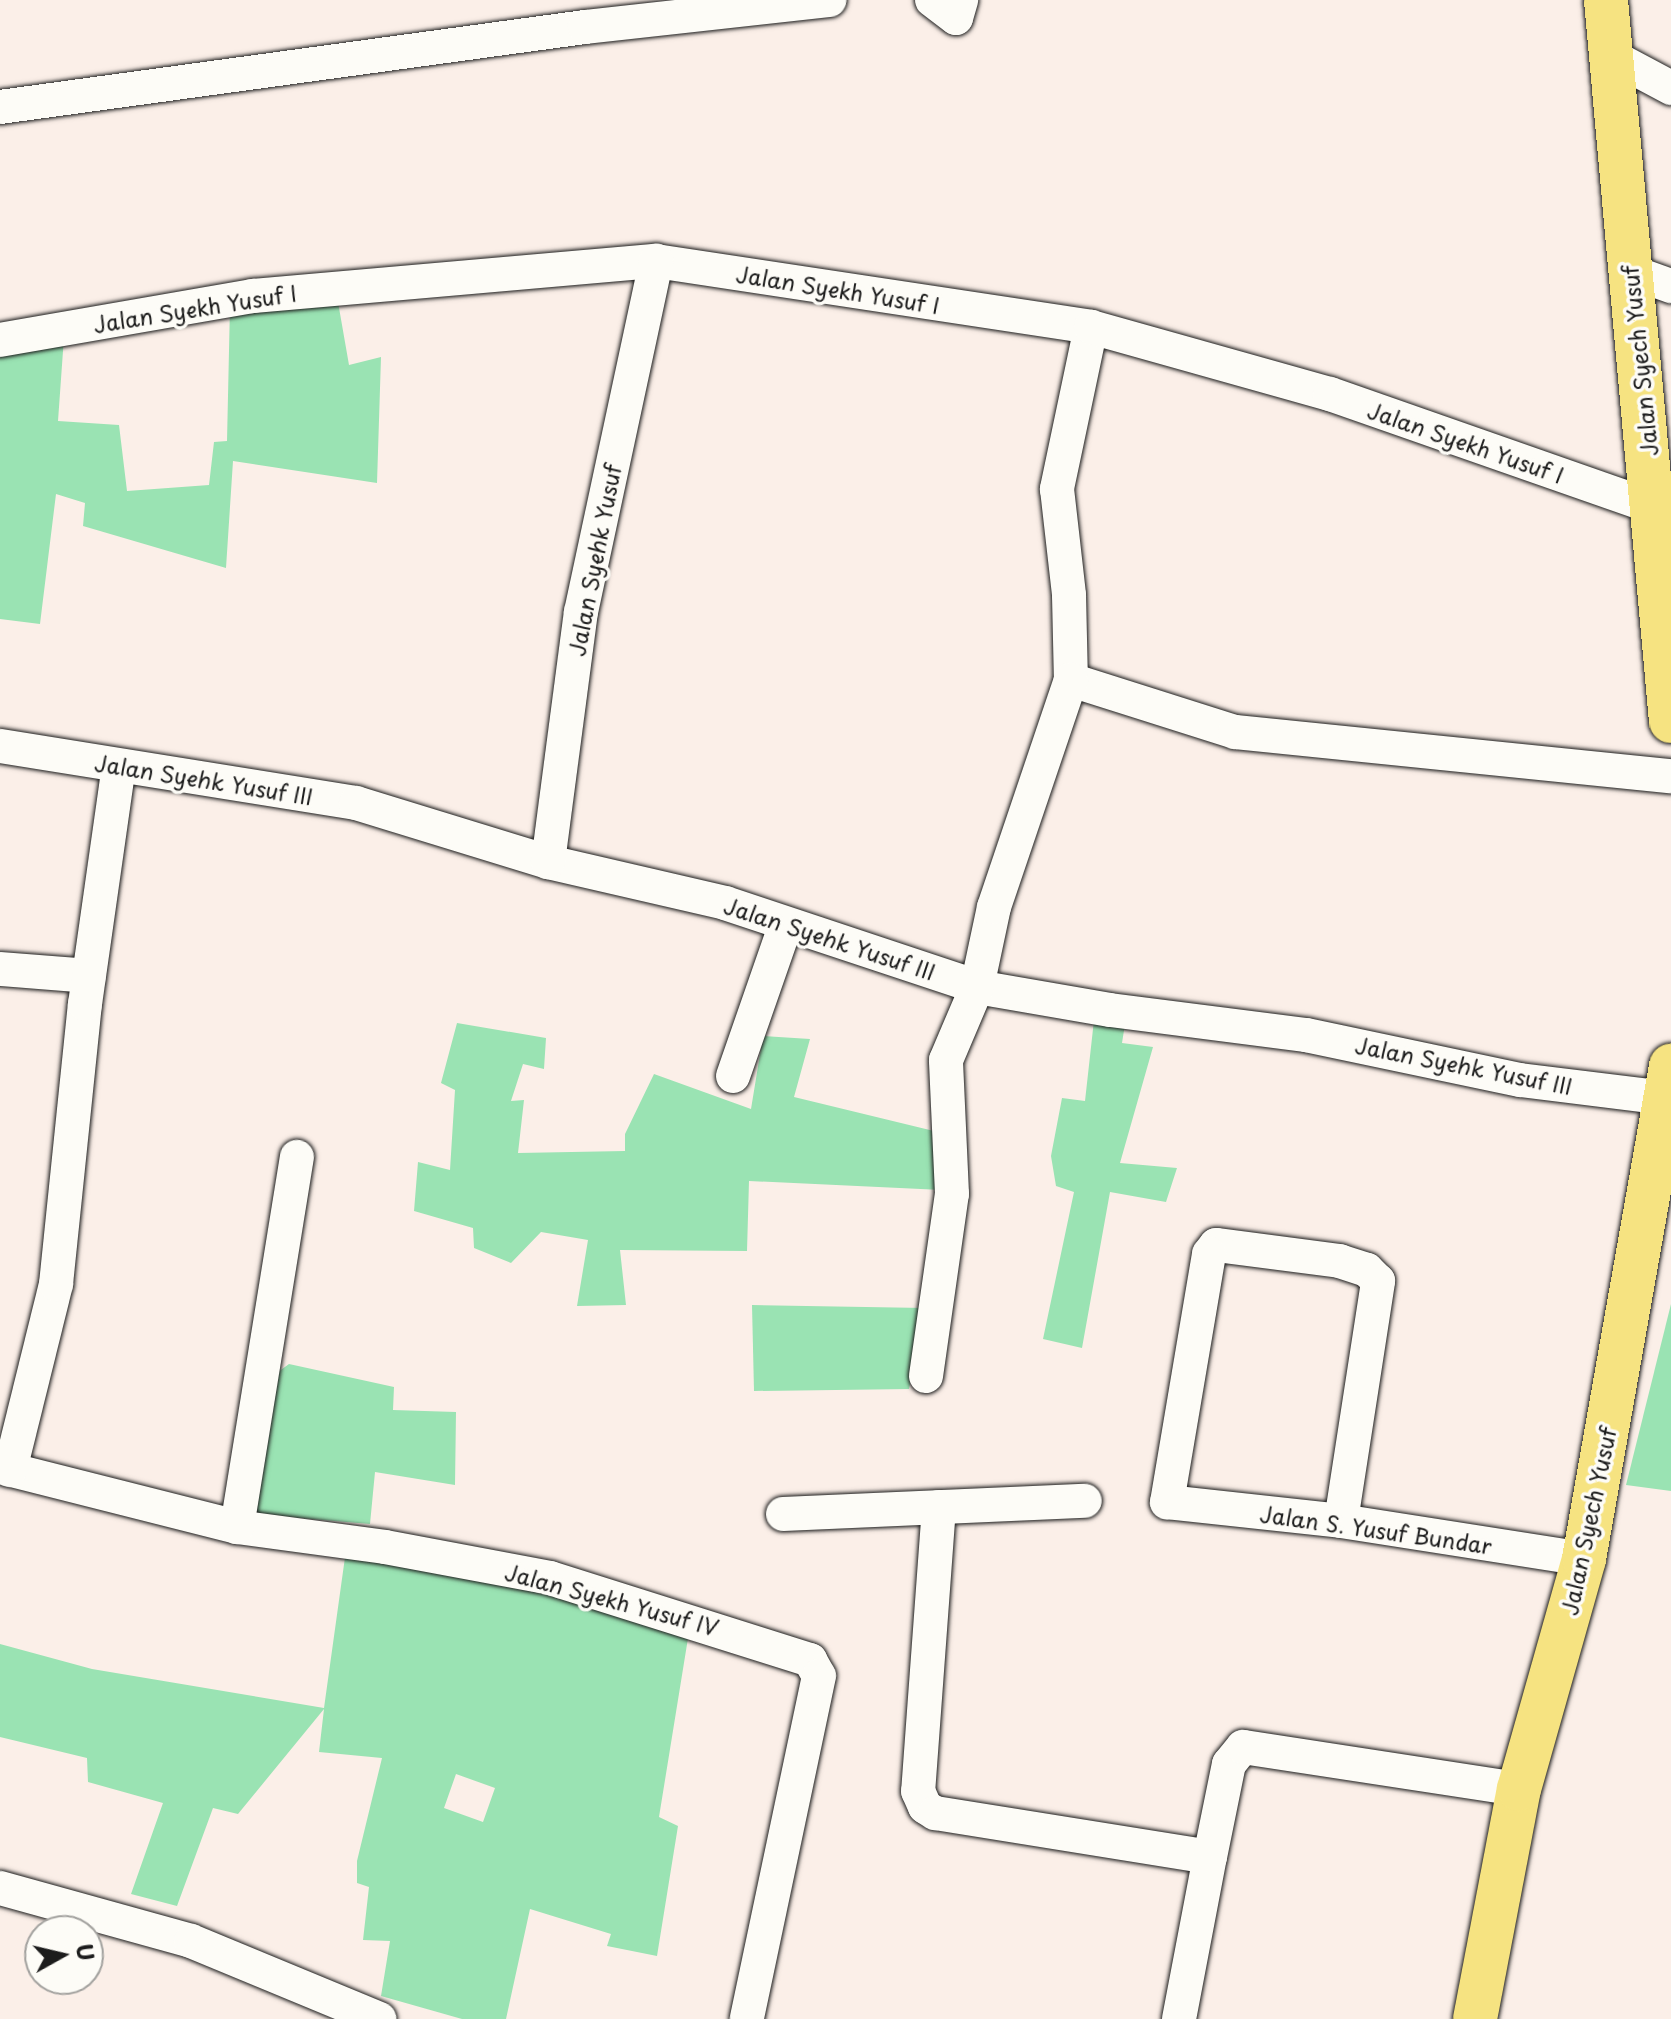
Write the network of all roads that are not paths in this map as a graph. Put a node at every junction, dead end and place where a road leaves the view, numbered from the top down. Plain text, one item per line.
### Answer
1 (830, 0) edge
2 (932, 0) edge
3 (961, 0) edge
4 (1606, 0) edge
5 (576, 14) edge
6 (1613, 57) junction
7 (1671, 88) edge
8 (0, 107) edge
9 (656, 261) junction
10 (1629, 271) junction
11 (1671, 286) edge
12 (1091, 327) junction
13 (0, 340) edge
14 (1652, 507) junction
15 (1071, 680) junction
16 (1671, 721) edge
17 (0, 746) edge
18 (119, 766) junction
19 (1671, 776) edge
20 (548, 862) junction
21 (786, 924) junction
22 (0, 969) edge
23 (89, 976) junction
24 (977, 987) junction
25 (733, 1076) dead end
26 (1669, 1082) edge
27 (297, 1157) dead end
28 (926, 1376) dead end
29 (5, 1469) edge
30 (1085, 1501) dead end
31 (939, 1507) junction
32 (783, 1514) dead end
33 (1341, 1521) junction
34 (237, 1527) junction
35 (1584, 1559) junction
36 (1519, 1789) junction
37 (1210, 1857) junction
38 (0, 1888) edge
39 (379, 2019) edge
40 (747, 2019) edge
41 (1179, 2019) edge
42 (1475, 2019) edge

1 - 5 street
2 - 3 street
4 - 6 main road, Jalan Syech Yusuf
5 - 8 street
6 - 7 street
6 - 10 main road, Jalan Syech Yusuf
9 - 12 street, Jalan Syekh Yusuf I
9 - 13 street, Jalan Syekh Yusuf I
9 - 20 street, Jalan Syehk Yusuf
10 - 11 street
10 - 14 main road, Jalan Syech Yusuf
12 - 14 street, Jalan Syekh Yusuf I
12 - 15 street
14 - 16 main road, Jalan Syech Yusuf
15 - 19 street
15 - 24 street
17 - 18 street, Jalan Syehk Yusuf III
18 - 20 street, Jalan Syehk Yusuf III
18 - 23 street
20 - 21 street, Jalan Syehk Yusuf III
21 - 24 street, Jalan Syehk Yusuf III
21 - 25 street
22 - 23 street
23 - 29 street
24 - 26 street, Jalan Syehk Yusuf III
24 - 28 street
26 - 35 main road, Jalan Syech Yusuf
27 - 34 street
29 - 34 street, Jalan Syekh Yusuf IV
30 - 31 street
31 - 32 street
31 - 37 street
33 - 33 street, Jalan S. Yusuf Bundar
33 - 35 street, Jalan S. Yusuf Bundar
34 - 40 street, Jalan Syekh Yusuf IV
35 - 36 main road, Jalan Syech Yusuf
36 - 37 street
36 - 42 main road, Jalan Syech Yusuf
37 - 41 street
38 - 39 street

